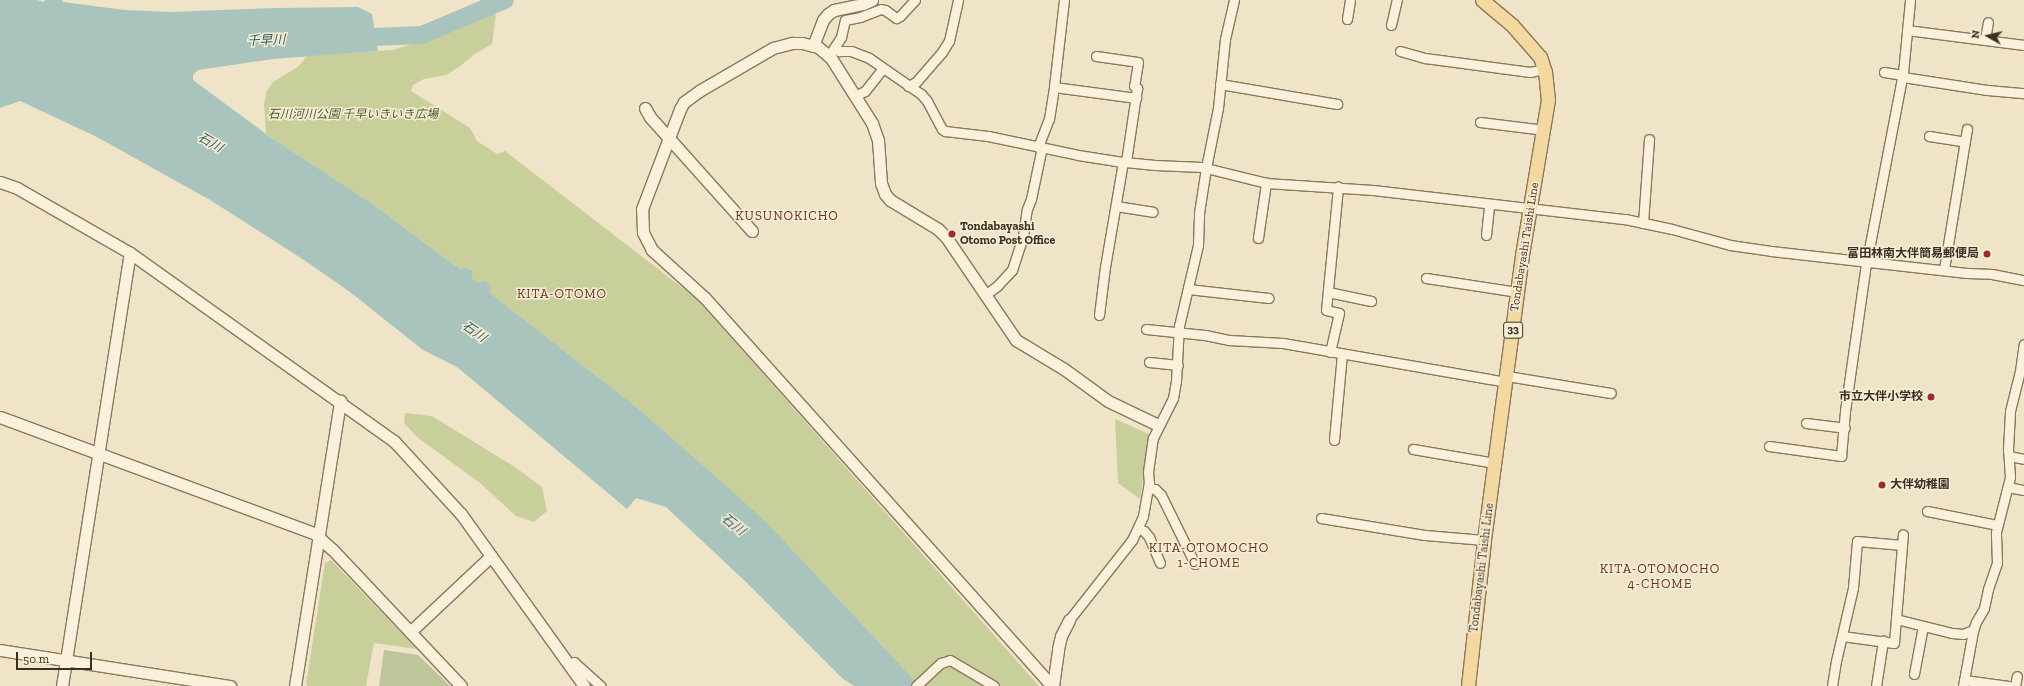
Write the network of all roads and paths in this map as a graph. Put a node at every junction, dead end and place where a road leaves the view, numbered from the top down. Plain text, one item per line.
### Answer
1 (872, 0) edge
2 (915, 0) edge
3 (958, 0) edge
4 (1064, 0) edge
5 (1234, 0) edge
6 (1350, 0) edge
7 (1397, 0) edge
8 (1482, 0) edge
9 (1910, 0) edge
10 (849, 4) edge
11 (1347, 19) dead end
12 (1988, 22) dead end
13 (1391, 25) dead end
14 (1907, 30) junction
15 (1985, 39) junction
16 (2024, 45) edge
17 (813, 46) junction
18 (832, 51) junction
19 (1400, 51) dead end
20 (1096, 56) dead end
21 (883, 68) junction
22 (1544, 68) junction
23 (1884, 72) dead end
24 (1903, 76) junction
25 (1220, 84) junction
26 (908, 86) junction
27 (1054, 87) junction
28 (2024, 93) edge
29 (855, 96) junction
30 (1136, 98) junction
31 (1337, 104) dead end
32 (645, 108) dead end
33 (1480, 122) dead end
34 (1967, 129) dead end
35 (1545, 130) junction
36 (1929, 136) dead end
37 (668, 137) junction
38 (1649, 138) dead end
39 (1965, 142) junction
40 (1040, 147) junction
41 (1125, 162) junction
42 (1206, 168) junction
43 (0, 182) edge
44 (1266, 183) junction
45 (1338, 187) junction
46 (1489, 204) junction
47 (1116, 206) junction
48 (1530, 208) junction
49 (1153, 212) dead end
50 (1643, 223) junction
51 (752, 231) dead end
52 (1486, 235) dead end
53 (1258, 238) dead end
54 (130, 254) junction
55 (1867, 261) junction
56 (1944, 269) junction
57 (1426, 278) dead end
58 (2024, 280) edge
59 (1188, 289) junction
60 (1328, 292) junction
61 (1518, 292) junction
62 (986, 294) junction
63 (1268, 298) dead end
64 (1371, 301) dead end
65 (1099, 315) dead end
66 (1146, 329) dead end
67 (1179, 332) junction
68 (2024, 344) edge
69 (1330, 352) junction
70 (1342, 354) junction
71 (1148, 362) dead end
72 (1178, 365) junction
73 (1506, 379) junction
74 (1611, 393) dead end
75 (340, 401) junction
76 (0, 418) edge
77 (1806, 423) dead end
78 (1158, 424) junction
79 (1844, 428) junction
80 (1334, 440) dead end
81 (1769, 446) dead end
82 (1413, 449) dead end
83 (99, 454) junction
84 (2008, 456) junction
85 (2024, 459) edge
86 (1495, 463) junction
87 (2008, 487) junction
88 (1148, 488) junction
89 (2024, 490) edge
90 (1927, 511) dead end
91 (1321, 518) dead end
92 (1998, 525) junction
93 (1138, 528) junction
94 (1903, 534) dead end
95 (318, 537) junction
96 (1484, 540) junction
97 (1902, 544) junction
98 (491, 556) junction
99 (1160, 563) dead end
100 (1195, 564) dead end
101 (1896, 619) junction
102 (1069, 620) joint
103 (1923, 626) junction
104 (1973, 630) junction
105 (410, 632) junction
106 (1842, 636) junction
107 (1883, 641) junction
108 (0, 650) edge
109 (66, 660) junction
110 (569, 665) junction
111 (1914, 674) dead end
112 (2017, 676) dead end
113 (1964, 683) edge
114 (62, 686) edge
115 (230, 686) edge
116 (295, 686) edge
117 (460, 686) edge
118 (584, 686) edge
119 (601, 686) edge
120 (916, 686) edge
121 (994, 686) edge
122 (1053, 686) edge
123 (1468, 686) edge
124 (1832, 686) edge
125 (1876, 686) edge
126 (2009, 686) edge
127 (2015, 686) edge

1 - 10 street
2 - 18 street
3 - 26 street
4 - 27 street
5 - 25 street
6 - 11 street
7 - 13 street
8 - 22 main road, Tondabayashi Taishi Line / 33
9 - 14 street
10 - 17 street
12 - 15 street
14 - 15 street
14 - 24 street
15 - 16 street
17 - 18 street
17 - 37 street
18 - 21 street
18 - 29 street
19 - 22 street
20 - 30 street
21 - 26 street
21 - 29 street
22 - 35 main road, Tondabayashi Taishi Line / 33
23 - 24 street
24 - 28 street
24 - 55 street
25 - 31 street
25 - 42 street
26 - 40 street
27 - 30 street
27 - 40 street
29 - 62 street
30 - 41 street
32 - 37 street
33 - 35 street
34 - 39 street
35 - 48 main road, Tondabayashi Taishi Line / 33
36 - 39 street
37 - 51 street
37 - 122 street
38 - 50 street
39 - 56 street
40 - 41 street
40 - 62 street
41 - 42 street
41 - 47 street
42 - 44 street
42 - 59 street
43 - 54 street
44 - 45 street
44 - 53 street
45 - 46 street
45 - 60 street
46 - 48 street
46 - 52 street
47 - 49 street
47 - 65 street
48 - 50 street
48 - 61 main road, Tondabayashi Taishi Line / 33
50 - 55 street
54 - 75 street
54 - 83 street
55 - 56 street
55 - 79 street
56 - 58 street
57 - 61 street
59 - 63 street
59 - 67 street
60 - 64 street
60 - 69 street
61 - 73 main road, Tondabayashi Taishi Line / 33
62 - 78 street
66 - 67 street
67 - 69 street
67 - 72 street
68 - 84 street
69 - 70 street
70 - 73 street
70 - 80 street
71 - 72 street
72 - 78 street
73 - 74 street
73 - 86 main road, Tondabayashi Taishi Line / 33
75 - 95 street
75 - 98 street
76 - 83 street
77 - 79 street
78 - 88 street
79 - 81 street
82 - 86 street
83 - 95 street
83 - 109 street
84 - 85 street
84 - 87 street
86 - 96 main road, Tondabayashi Taishi Line / 33
87 - 89 street
87 - 92 street
88 - 93 street
88 - 100 street
90 - 92 street
91 - 96 street
92 - 104 street
93 - 99 street
93 - 102 street
94 - 97 street
95 - 105 street
95 - 116 street
96 - 123 main road, Tondabayashi Taishi Line / 33
97 - 101 street
97 - 106 street
98 - 105 street
98 - 110 street
101 - 103 street
101 - 107 street
102 - 122 street
103 - 104 street
103 - 111 street
104 - 113 street
105 - 117 street
106 - 107 street
106 - 124 street
107 - 125 street
108 - 109 street
109 - 114 street
109 - 115 street
110 - 118 street
110 - 119 street
112 - 127 street
113 - 126 street
120 - 121 street

